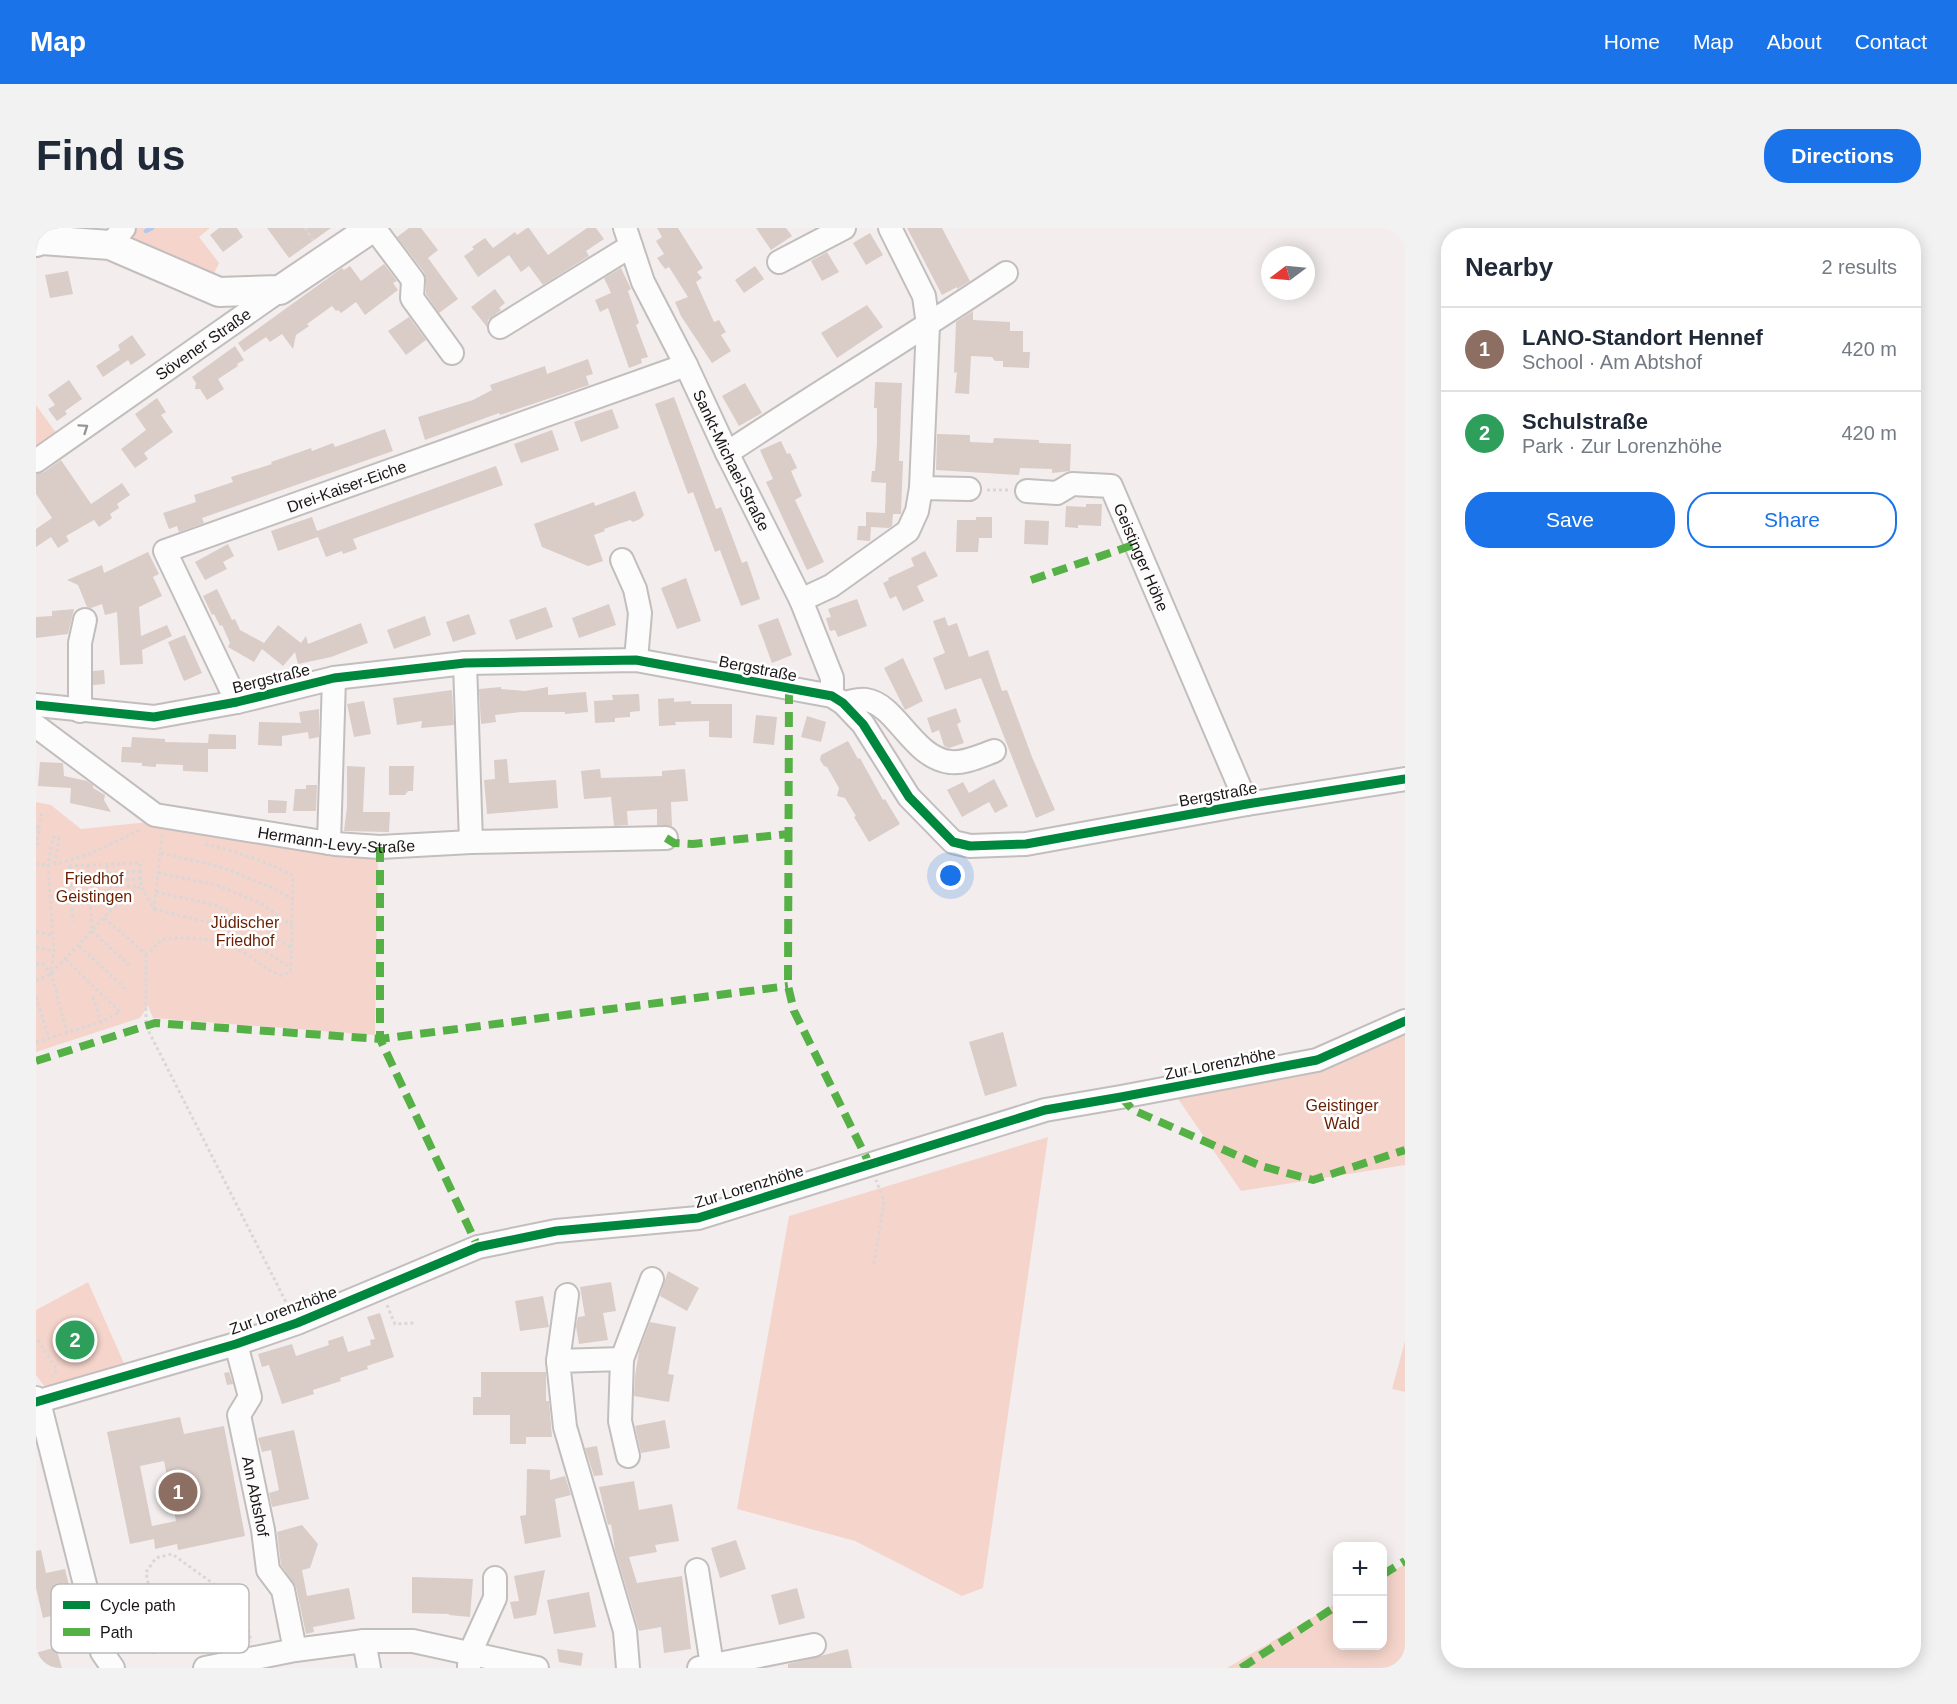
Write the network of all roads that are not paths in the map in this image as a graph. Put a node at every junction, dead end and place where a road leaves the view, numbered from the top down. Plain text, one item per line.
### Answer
1 (373, 228) edge
2 (844, 228) edge
3 (890, 228) edge
4 (117, 236) edge
5 (628, 237) edge
6 (36, 242) edge
7 (779, 262) dead end
8 (1006, 273) dead end
9 (280, 290) junction
10 (928, 326) junction
11 (500, 327) dead end
12 (452, 353) dead end
13 (686, 365) junction
14 (727, 453) junction
15 (36, 461) edge
16 (921, 488) junction
17 (969, 489) road end
18 (1027, 491) road end
19 (622, 560) dead end
20 (801, 600) junction
21 (85, 620) dead end
22 (636, 660) junction
23 (465, 663) junction
24 (334, 678) junction
25 (838, 699) junction
26 (237, 702) junction
27 (36, 705) edge
28 (80, 711) junction
29 (36, 726) edge
30 (994, 751) dead end
31 (1405, 779) edge
32 (1247, 804) junction
33 (666, 838) dead end
34 (471, 842) junction
35 (329, 843) junction
36 (1405, 1021) edge
37 (652, 1279) dead end
38 (567, 1295) dead end
39 (236, 1344) junction
40 (622, 1359) junction
41 (558, 1361) junction
42 (37, 1401) edge
43 (628, 1456) dead end
44 (697, 1570) dead end
45 (495, 1578) dead end
46 (84, 1584) edge
47 (364, 1641) junction
48 (814, 1645) dead end
49 (295, 1650) junction
50 (103, 1653) edge
51 (790, 1659) edge
52 (469, 1661) edge
53 (531, 1667) edge
54 (706, 1667) edge
55 (113, 1668) edge
56 (205, 1668) edge
57 (369, 1668) edge
58 (628, 1668) edge

1 - 9 main road, Sövener Straße
1 - 12 street, Sövener Straße
2 - 7 street
3 - 10 street
4 - 6 main road
4 - 9 main road
5 - 11 street
5 - 13 street, Sankt-Michael-Straße
8 - 10 street
15 -> 9 street, Sövener Straße
10 - 14 street
10 - 16 street
13 - 14 street, Sankt-Michael-Straße
13 - 26 street, Drei-Kaiser-Eiche
14 - 20 street, Sankt-Michael-Straße
16 - 17 street
16 - 20 street
18 - 32 street, Geistinger Höhe
19 - 22 street
20 - 25 street, Sankt-Michael-Straße
21 - 28 street
22 - 23 street, Bergstraße
22 - 25 street, Bergstraße
23 - 24 street, Bergstraße
23 - 34 street
24 - 26 street, Bergstraße
24 - 35 street, Bergstraße
25 - 30 street, Bergstraße
25 - 32 street, Bergstraße
26 - 28 street, Bergstraße
27 - 28 street, Bergstraße
29 - 35 street, Hermann-Levy-Straße
31 - 32 street, Bergstraße
33 - 34 street, Hermann-Levy-Straße
34 - 35 street, Hermann-Levy-Straße
36 - 39 street, Zur Lorenzhöhe
37 - 40 street
38 - 41 street
39 - 42 street, Zur Lorenzhöhe
39 - 49 street, Am Abtshof
40 - 41 street
40 - 43 street
41 - 58 street
42 - 46 street
44 - 54 street
45 - 52 street
47 - 49 street
47 - 52 street
47 - 57 street
48 - 51 street
49 - 56 street
50 - 55 street
51 - 54 street
52 - 53 street

